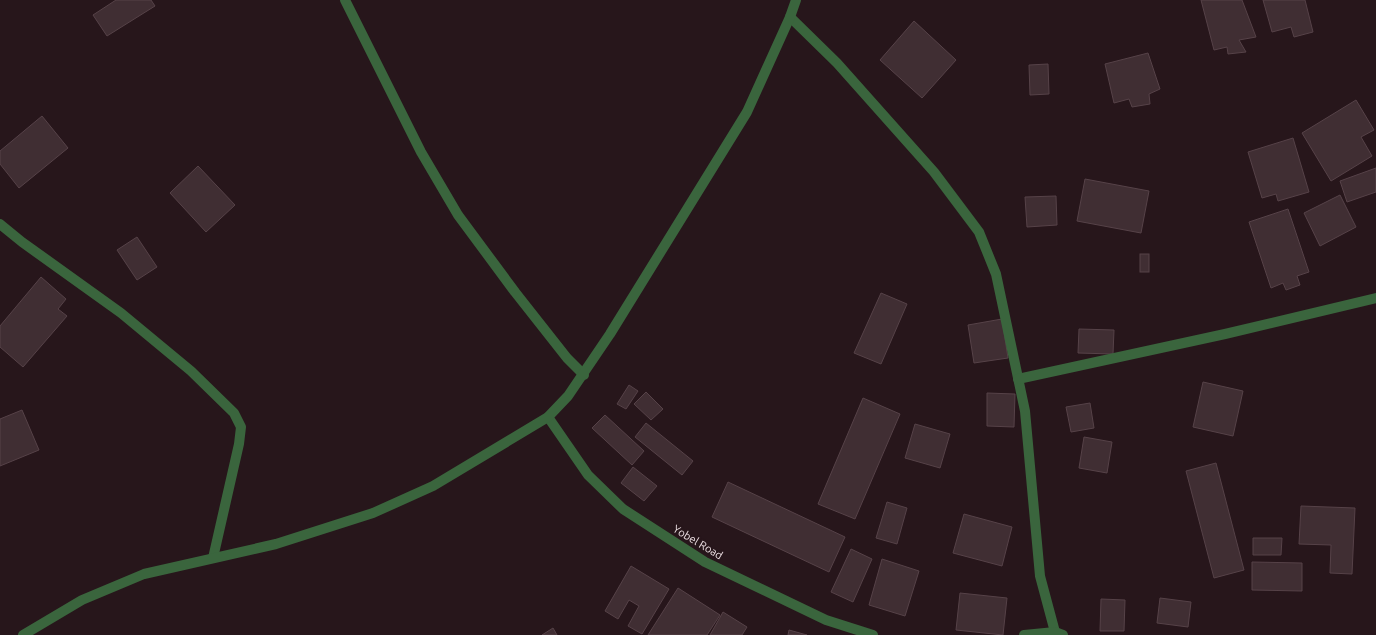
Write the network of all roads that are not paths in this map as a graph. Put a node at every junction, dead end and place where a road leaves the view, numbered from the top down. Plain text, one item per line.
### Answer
1 (345, 0) edge
2 (796, 0) edge
3 (790, 17) junction
4 (0, 224) edge
5 (1376, 298) edge
6 (584, 375) junction
7 (1018, 379) junction
8 (548, 417) junction
9 (213, 558) junction
10 (1059, 633) edge
11 (22, 635) edge
12 (873, 635) edge
13 (1024, 635) edge

1 - 6 street
2 - 3 street
3 - 6 street
3 - 7 street
4 - 9 street
5 - 7 street
6 - 8 street
7 - 10 street
8 - 9 street
8 - 12 street, Yobel Road
9 - 11 street
10 - 13 street

